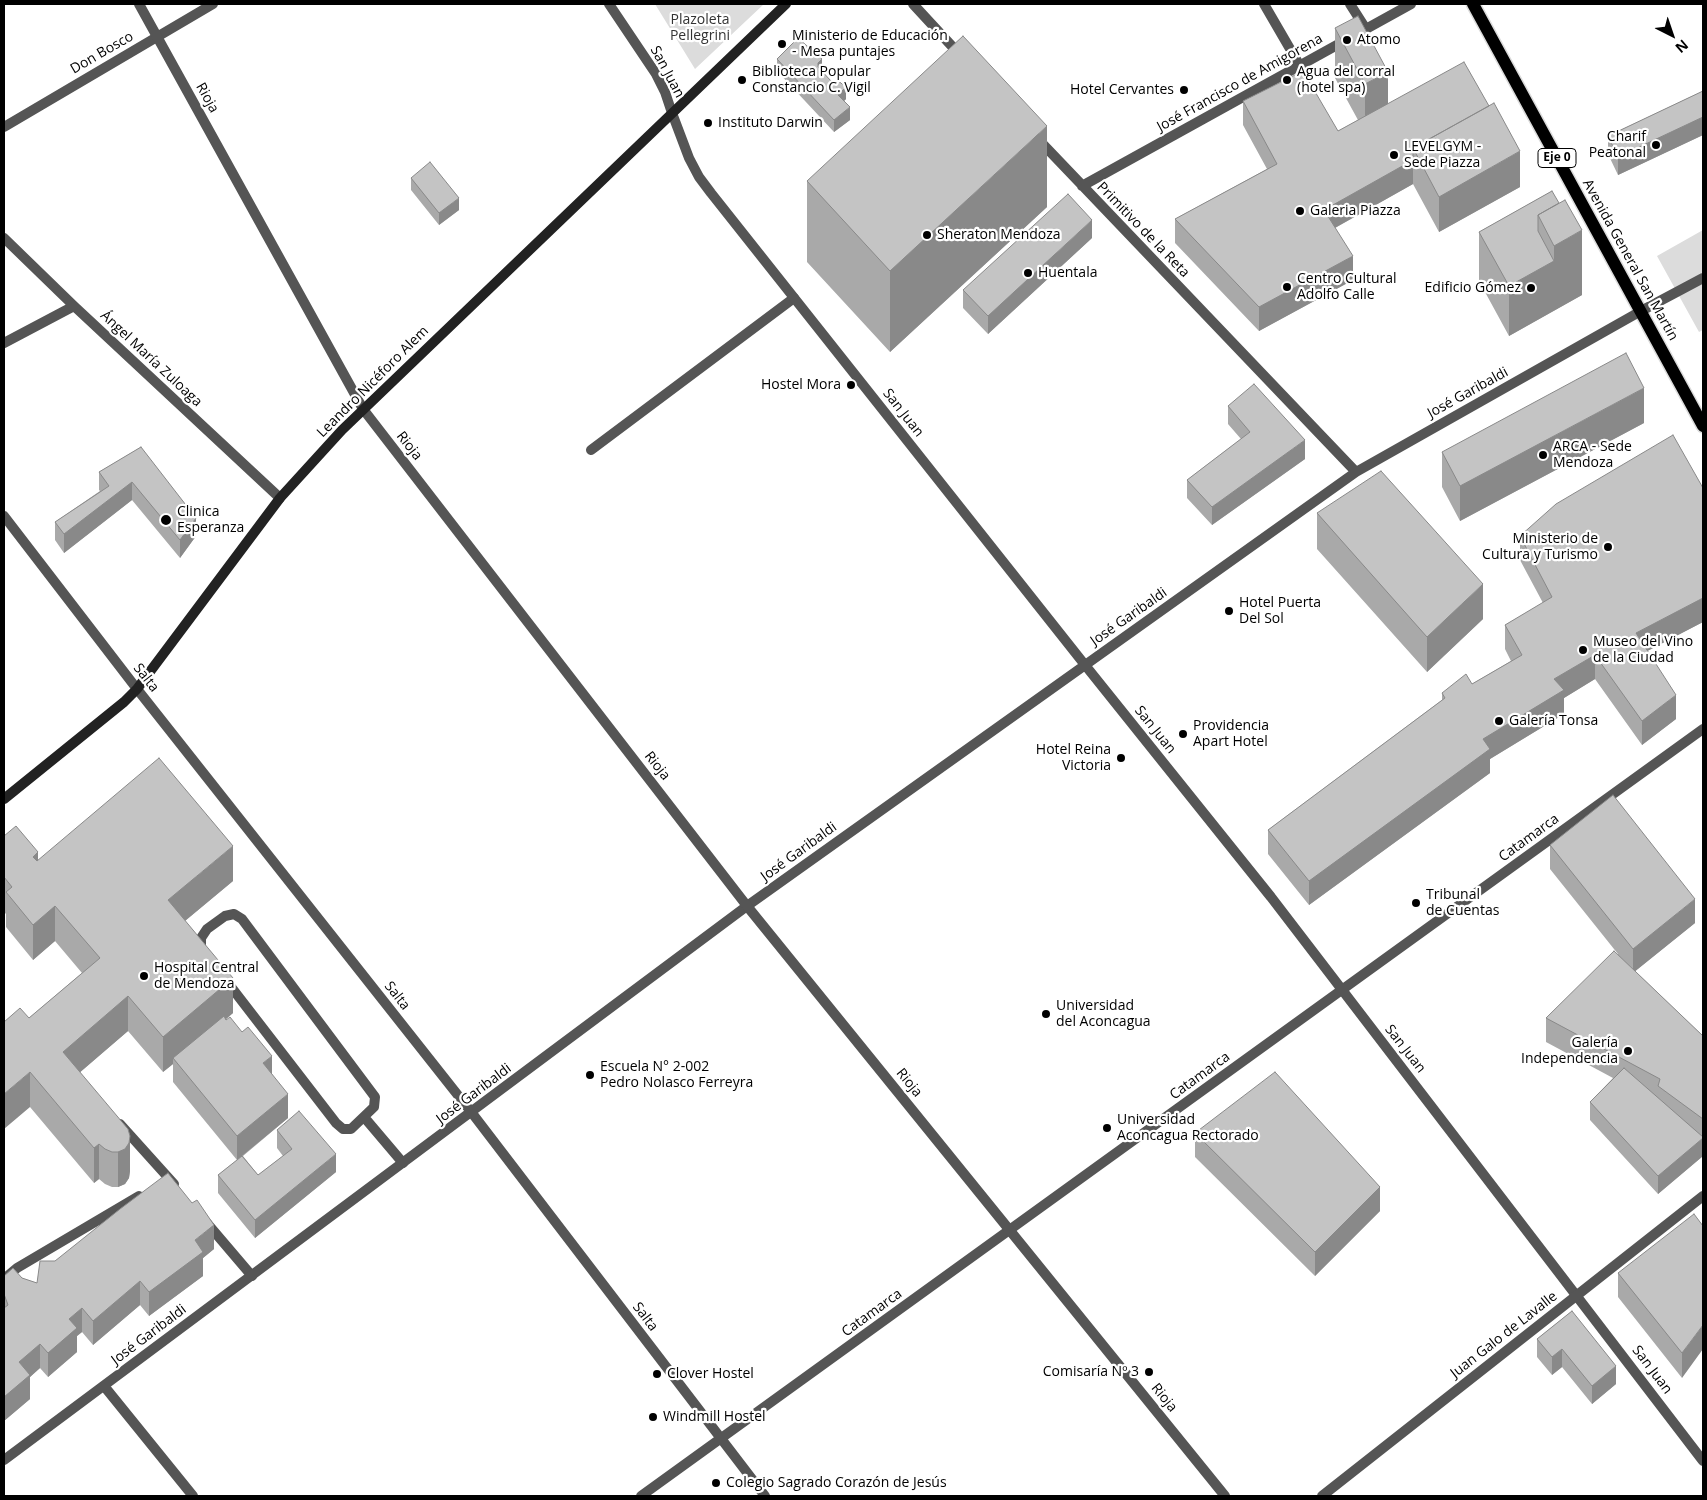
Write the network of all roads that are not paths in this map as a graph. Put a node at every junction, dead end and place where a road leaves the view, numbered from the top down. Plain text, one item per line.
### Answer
1 (139, 4) edge
2 (213, 4) edge
3 (609, 4) edge
4 (786, 4) edge
5 (913, 4) edge
6 (1264, 4) edge
7 (1350, 4) edge
8 (1411, 4) edge
9 (1473, 4) edge
10 (1366, 29) junction
11 (157, 36) junction
12 (967, 62) edge
13 (1300, 66) junction
14 (672, 113) junction
15 (4, 127) edge
16 (1028, 128) edge
17 (1082, 186) junction
18 (4, 238) edge
19 (1703, 278) edge
20 (794, 298) junction
21 (74, 306) junction
22 (1641, 311) junction
23 (4, 343) edge
24 (363, 409) junction
25 (1703, 426) edge
26 (591, 450) dead end
27 (1356, 472) junction
28 (280, 498) junction
29 (4, 516) edge
30 (1085, 666) junction
31 (137, 689) junction
32 (1703, 729) edge
33 (4, 799) edge
34 (748, 906) junction
35 (1342, 990) junction
36 (472, 1113) junction
37 (364, 1117) junction
38 (114, 1118) edge
39 (403, 1164) junction
40 (149, 1191) edge
41 (182, 1194) edge
42 (1703, 1196) edge
43 (200, 1214) edge
44 (1011, 1230) junction
45 (252, 1276) junction
46 (4, 1279) edge
47 (1578, 1295) junction
48 (104, 1386) junction
49 (720, 1438) junction
50 (4, 1460) edge
51 (1703, 1460) edge
52 (193, 1496) edge
53 (640, 1496) edge
54 (765, 1496) edge
55 (1225, 1496) edge
56 (1322, 1496) edge

1 - 11 street, Rioja
2 - 11 street, Don Bosco
3 - 14 street, San Juan
4 - 14 main road, Leandro Nicéforo Alem
5 - 12 street
6 - 13 street
7 - 10 street
8 - 10 street, José Francisco de Amigorena
9 - 22 main road, Avenida General San Martín / Eje 0
10 - 13 street, José Francisco de Amigorena
11 - 15 street, Don Bosco
11 - 24 street, Rioja
13 - 17 street, José Francisco de Amigorena
14 - 20 street, San Juan
14 - 24 main road, Leandro Nicéforo Alem
16 - 17 street, Primitivo de la Reta
17 - 27 street, Primitivo de la Reta
18 - 21 street, Ángel María Zuloaga
19 - 22 street, José Garibaldi
20 - 26 street
20 - 30 street, San Juan
21 - 23 street
21 - 28 street, Ángel María Zuloaga
22 - 25 main road, Avenida General San Martín / Eje 0
22 - 27 street, José Garibaldi
24 - 28 main road, Leandro Nicéforo Alem
24 - 34 street, Rioja
27 - 30 street, José Garibaldi
28 - 31 main road, Leandro Nicéforo Alem
29 - 31 street, Salta
30 - 34 street, José Garibaldi
30 - 35 street, San Juan
31 - 33 main road, Leandro Nicéforo Alem
31 - 36 street, Salta
32 - 35 street, Catamarca
34 - 36 street, José Garibaldi
34 - 44 street, Rioja
35 - 44 street, Catamarca
35 - 47 street, San Juan
36 - 39 street, José Garibaldi
36 - 49 street, Salta
37 - 37 street
37 - 39 street
38 - 41 street
39 - 45 street, José Garibaldi
40 - 46 street
42 - 47 street, Juan Galo de Lavalle
43 - 45 street
44 - 49 street, Catamarca
44 - 55 street, Rioja
45 - 48 street, José Garibaldi
47 - 51 street, San Juan
47 - 56 street, Juan Galo de Lavalle
48 - 50 street, José Garibaldi
48 - 52 street
49 - 53 street, Catamarca
49 - 54 street, Salta

